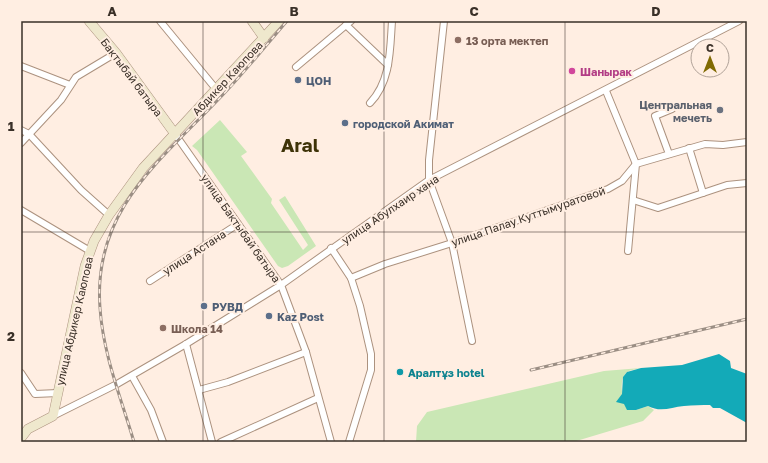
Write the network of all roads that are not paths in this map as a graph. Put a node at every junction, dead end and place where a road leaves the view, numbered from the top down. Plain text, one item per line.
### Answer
1 (89, 21) edge
2 (160, 21) edge
3 (252, 21) edge
4 (278, 21) edge
5 (392, 21) edge
6 (444, 21) edge
7 (739, 21) edge
8 (348, 23) edge
9 (264, 38) junction
10 (116, 53) junction
11 (388, 65) junction
12 (21, 66) edge
13 (296, 67) dead end
14 (70, 85) junction
15 (216, 89) junction
16 (606, 91) junction
17 (370, 103) dead end
18 (672, 109) dead end
19 (21, 130) edge
20 (29, 134) junction
21 (175, 134) junction
22 (21, 142) edge
23 (747, 142) edge
24 (689, 148) junction
25 (669, 154) junction
26 (636, 164) junction
27 (429, 180) junction
28 (747, 183) edge
29 (702, 193) junction
30 (633, 200) junction
31 (21, 210) edge
32 (109, 215) junction
33 (238, 224) junction
34 (452, 243) junction
35 (331, 248) junction
36 (90, 251) junction
37 (628, 251) dead end
38 (351, 278) junction
39 (150, 281) dead end
40 (281, 285) junction
41 (472, 341) dead end
42 (186, 344) junction
43 (306, 352) junction
44 (21, 372) edge
45 (132, 376) junction
46 (199, 390) junction
47 (58, 393) junction
48 (318, 398) junction
49 (53, 416) junction
50 (25, 431) edge
51 (21, 438) edge
52 (163, 442) edge
53 (212, 442) edge
54 (221, 442) edge
55 (332, 442) edge
56 (349, 442) edge

1 - 10 street, Бактыбай батыра
2 - 15 street
3 - 9 street
4 - 9 street, Абдикер Каюпова
5 - 11 street
6 - 27 street
7 - 16 street, улица Абулхаир хана
8 - 11 street
8 - 13 street
9 - 15 street, Абдикер Каюпова
10 - 14 street
10 - 21 street, Бактыбай батыра
11 - 17 street
12 - 14 street
14 - 20 street
15 - 21 street, Абдикер Каюпова
16 - 26 street
16 - 27 street, улица Абулхаир хана
18 - 25 street
19 - 20 street
20 - 22 street
20 - 32 street
21 - 32 street, улица Абдикер Каюпова
21 - 33 street, улица Бактыбай батыра
23 - 24 street
24 - 25 street
24 - 29 street
25 - 26 street
26 - 30 street
26 - 34 street, улица Палау Куттымуратовой
27 - 34 street
27 - 35 street, улица Абулхаир хана
28 - 29 street
29 - 30 street
30 - 37 street
31 - 36 street
32 - 36 street, улица Абдикер Каюпова
33 - 39 street, улица Астана
33 - 40 street, улица Бактыбай батыра
34 - 38 street, улица Палау Куттымуратовой
34 - 41 street
35 - 38 street
35 - 40 street, улица Абулхаир хана
36 - 47 street, улица Абдикер Каюпова
38 - 56 street
40 - 42 street, улица Абулхаир хана
40 - 43 street, улица Бактыбай батыра
42 - 45 street, улица Абулхаир хана
42 - 46 street
43 - 46 street
43 - 48 street, улица Бактыбай батыра
44 - 47 street
45 - 49 street, улица Абулхаир хана
45 - 52 street
46 - 53 street
47 - 49 street, улица Абдикер Каюпова
48 - 54 street
48 - 55 street, улица Бактыбай батыра
49 - 50 street
50 - 51 street

